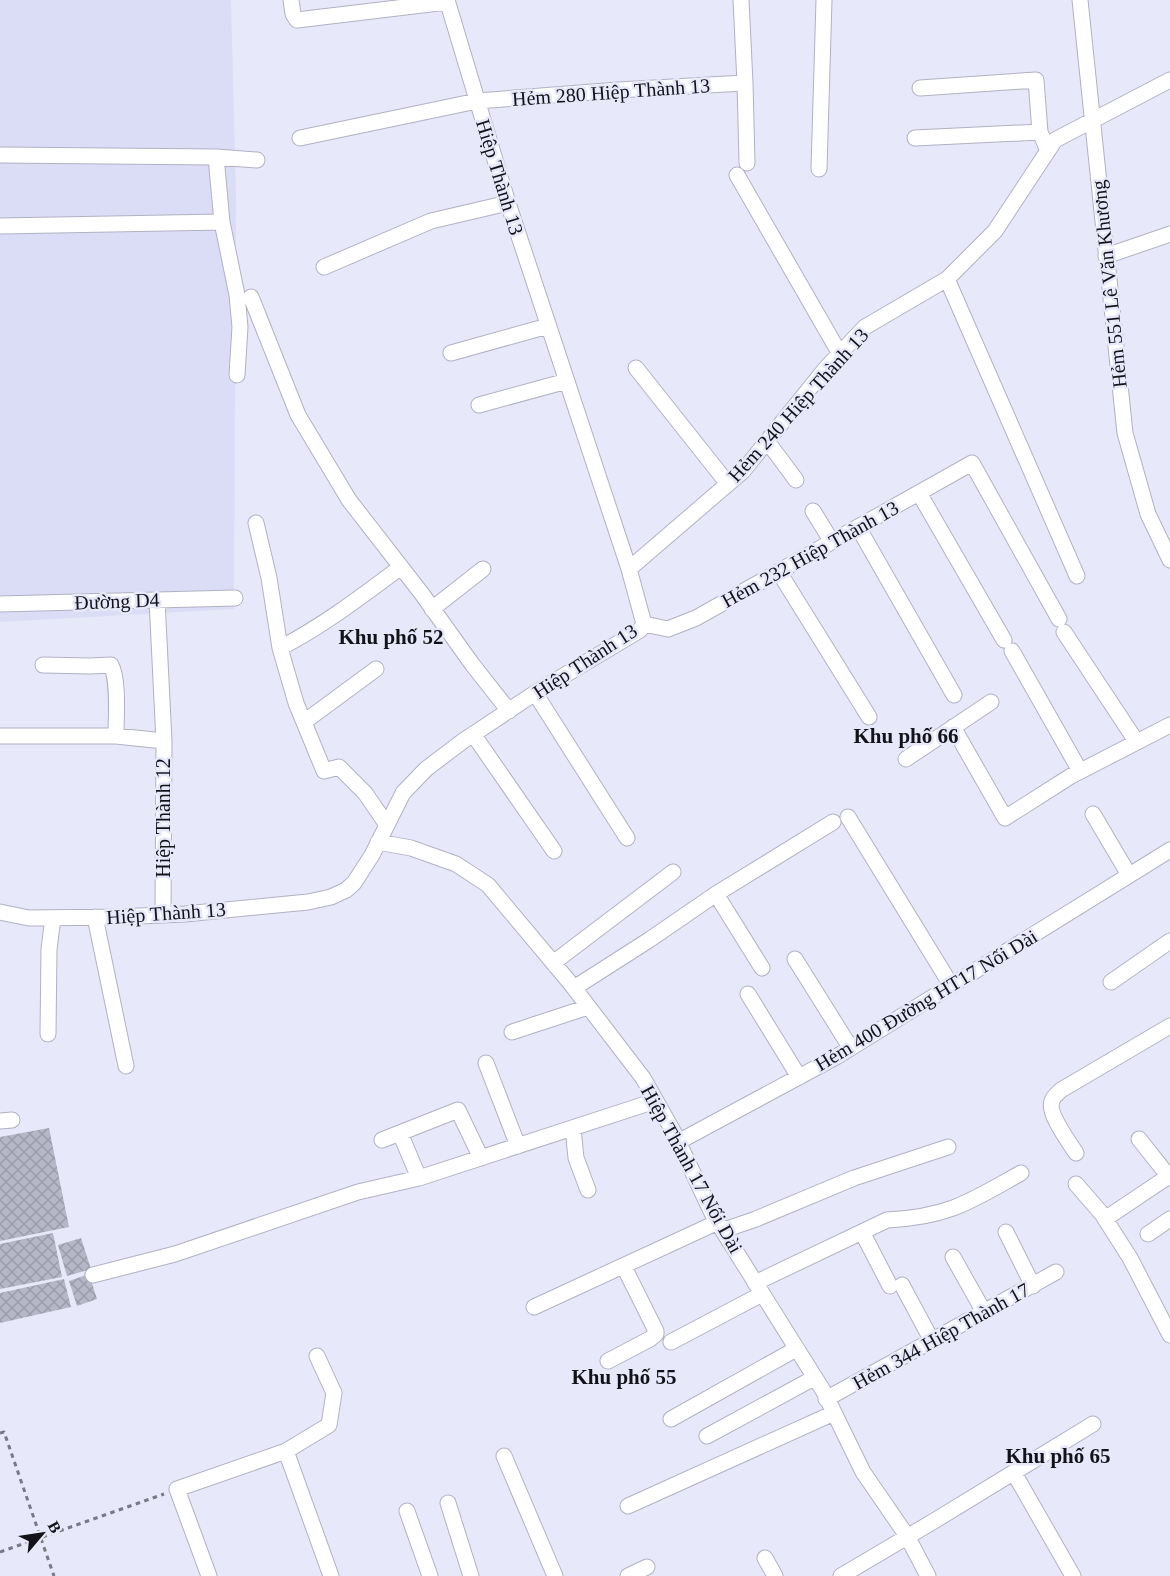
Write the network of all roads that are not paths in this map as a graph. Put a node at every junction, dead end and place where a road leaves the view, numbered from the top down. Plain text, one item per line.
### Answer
1 (291, 0) edge
2 (741, 0) edge
3 (824, 0) edge
4 (1080, 0) edge
5 (447, 1) edge
6 (1170, 80) edge
7 (746, 83) junction
8 (920, 88) dead end
9 (477, 101) junction
10 (1092, 122) junction
11 (1040, 132) junction
12 (300, 138) dead end
13 (915, 138) dead end
14 (1048, 151) junction
15 (0, 156) edge
16 (216, 157) junction
17 (257, 160) dead end
18 (819, 169) dead end
19 (507, 203) junction
20 (222, 222) junction
21 (0, 226) edge
22 (1170, 235) edge
23 (1106, 256) junction
24 (324, 267) dead end
25 (947, 279) junction
26 (251, 297) dead end
27 (548, 326) junction
28 (451, 353) dead end
29 (840, 354) junction
30 (636, 368) dead end
31 (237, 375) dead end
32 (567, 381) junction
33 (479, 405) dead end
34 (767, 441) junction
35 (796, 480) dead end
36 (728, 484) junction
37 (919, 493) junction
38 (813, 511) dead end
39 (256, 523) dead end
40 (858, 527) junction
41 (832, 542) junction
42 (1168, 553) edge
43 (401, 567) junction
44 (483, 569) dead end
45 (629, 569) junction
46 (779, 572) junction
47 (1077, 576) dead end
48 (235, 598) dead end
49 (157, 600) junction
50 (0, 604) edge
51 (432, 609) junction
52 (644, 624) junction
53 (280, 648) junction
54 (44, 665) dead end
55 (376, 669) dead end
56 (536, 693) junction
57 (954, 695) dead end
58 (991, 702) dead end
59 (509, 711) junction
60 (869, 717) dead end
61 (304, 722) junction
62 (1170, 724) edge
63 (953, 727) junction
64 (473, 734) junction
65 (0, 736) edge
66 (116, 736) junction
67 (164, 741) junction
68 (1136, 741) junction
69 (906, 759) dead end
70 (1080, 771) junction
71 (1093, 814) dead end
72 (848, 817) dead end
73 (833, 822) dead end
74 (387, 825) junction
75 (627, 838) dead end
76 (378, 842) junction
77 (1170, 849) edge
78 (554, 851) dead end
79 (673, 872) dead end
80 (1129, 875) junction
81 (716, 894) junction
82 (0, 912) edge
83 (163, 915) junction
84 (53, 918) junction
85 (95, 918) junction
86 (1170, 941) edge
87 (795, 959) dead end
88 (553, 963) junction
89 (762, 968) dead end
90 (1111, 982) dead end
91 (951, 985) junction
92 (574, 988) junction
93 (748, 994) dead end
94 (588, 1007) junction
95 (1170, 1026) edge
96 (512, 1032) dead end
97 (48, 1034) dead end
98 (850, 1047) junction
99 (486, 1063) dead end
100 (126, 1066) dead end
101 (799, 1077) junction
102 (655, 1101) junction
103 (573, 1128) junction
104 (400, 1133) junction
105 (1139, 1139) dead end
106 (382, 1140) dead end
107 (678, 1142) junction
108 (518, 1146) junction
109 (948, 1147) dead end
110 (1076, 1153) dead end
111 (481, 1158) junction
112 (1021, 1173) dead end
113 (1169, 1177) edge
114 (419, 1178) junction
115 (1076, 1184) dead end
116 (588, 1190) dead end
117 (1105, 1219) junction
118 (1170, 1219) edge
119 (721, 1226) junction
120 (862, 1232) junction
121 (1006, 1232) dead end
122 (1148, 1234) dead end
123 (953, 1257) dead end
124 (624, 1267) junction
125 (1056, 1272) dead end
126 (93, 1275) dead end
127 (1033, 1286) junction
128 (758, 1288) junction
129 (534, 1307) dead end
130 (984, 1312) junction
131 (1170, 1335) edge
132 (932, 1341) junction
133 (671, 1342) dead end
134 (796, 1349) junction
135 (317, 1356) dead end
136 (608, 1361) dead end
137 (814, 1378) junction
138 (826, 1398) junction
139 (834, 1413) junction
140 (671, 1419) dead end
141 (1093, 1424) dead end
142 (707, 1436) dead end
143 (286, 1451) junction
144 (504, 1456) dead end
145 (1014, 1473) junction
146 (448, 1503) dead end
147 (628, 1506) dead end
148 (406, 1511) dead end
149 (907, 1536) junction
150 (765, 1558) dead end
151 (648, 1568) edge
152 (209, 1576) edge
153 (331, 1576) edge
154 (430, 1576) edge
155 (471, 1576) edge
156 (555, 1576) edge
157 (628, 1576) edge
158 (775, 1576) edge
159 (841, 1576) edge
160 (928, 1576) edge
161 (1073, 1576) edge

1 - 5 street
2 - 7 street
3 - 18 street
4 - 10 street, Hẻm 551 Lê Văn Khương
5 - 9 street, Hiệp Thành 13
6 - 10 street, Hẻm 240 Hiệp Thành 13
7 - 9 street, Hẻm 280 Hiệp Thành 13
7 - 29 street
8 - 11 street
9 - 12 street, Hẻm 280 Hiệp Thành 13
9 - 19 street, Hiệp Thành 13
10 - 14 street, Hẻm 240 Hiệp Thành 13
10 - 23 street, Hẻm 551 Lê Văn Khương
11 - 13 street
11 - 14 street
14 - 25 street, Hẻm 240 Hiệp Thành 13
15 - 16 street
16 - 17 street
16 - 20 street
19 - 24 street
19 - 27 street, Hiệp Thành 13
20 - 21 street
20 - 31 street
22 - 23 street
23 - 42 street, Hẻm 551 Lê Văn Khương
25 - 29 street, Hẻm 240 Hiệp Thành 13
25 - 47 street
26 - 43 street
27 - 28 street
27 - 32 street, Hiệp Thành 13
29 - 34 street, Hẻm 240 Hiệp Thành 13
30 - 36 street
32 - 33 street
32 - 45 street, Hiệp Thành 13
34 - 35 street
34 - 36 street, Hẻm 240 Hiệp Thành 13
36 - 45 street, Hẻm 240 Hiệp Thành 13
37 - 40 street, Hẻm 232 Hiệp Thành 13
37 - 68 street, Hẻm 232 Hiệp Thành 13
37 - 70 street
38 - 41 street
39 - 53 street
40 - 41 street, Hẻm 232 Hiệp Thành 13
40 - 57 street
41 - 46 street, Hẻm 232 Hiệp Thành 13
43 - 51 street
43 - 53 street
44 - 51 street
45 - 52 street, Hiệp Thành 13
46 - 52 street, Hẻm 232 Hiệp Thành 13
46 - 60 street
48 - 49 street, Đường D4
49 - 50 street, Đường D4
49 - 67 street
51 - 59 street
52 - 56 street, Hiệp Thành 13
53 - 61 street
54 - 66 street
55 - 61 street
56 - 59 street, Hiệp Thành 13
56 - 75 street
58 - 63 street
59 - 64 street, Hiệp Thành 13
61 - 74 street
62 - 68 street
63 - 69 street
63 - 70 street
64 - 74 street, Hiệp Thành 13
64 - 78 street
65 - 66 street, Hiệp Thành 12
66 - 67 street, Hiệp Thành 12
67 - 83 street, Hiệp Thành 12
68 - 70 street
71 - 80 street
72 - 91 street
73 - 81 street
74 - 76 street, Hiệp Thành 13
76 - 83 street, Hiệp Thành 13
76 - 88 street, Hiệp Thành 17 Nối Dài
77 - 80 street, Hẻm 400 Đường HT17 Nối Dài
79 - 88 street
80 - 91 street, Hẻm 400 Đường HT17 Nối Dài
81 - 89 street
81 - 92 street
82 - 84 street, Hiệp Thành 13
83 - 85 street, Hiệp Thành 13
84 - 85 street, Hiệp Thành 13
84 - 97 street
85 - 100 street
86 - 90 street
87 - 98 street
88 - 92 street, Hiệp Thành 17 Nối Dài
91 - 98 street, Hẻm 400 Đường HT17 Nối Dài
92 - 94 street, Hiệp Thành 17 Nối Dài
93 - 101 street
94 - 96 street
94 - 102 street, Hiệp Thành 17 Nối Dài
95 - 110 street
98 - 101 street, Hẻm 400 Đường HT17 Nối Dài
99 - 108 street
101 - 107 street, Hẻm 400 Đường HT17 Nối Dài
102 - 103 street
102 - 107 street, Hiệp Thành 17 Nối Dài
103 - 108 street
103 - 116 street
104 - 106 street
104 - 111 street
104 - 114 street
105 - 113 street
107 - 119 street, Hiệp Thành 17 Nối Dài
108 - 111 street
109 - 119 street
111 - 114 street
112 - 120 street
113 - 117 street
114 - 126 street
115 - 117 street
117 - 131 street
118 - 122 street
119 - 124 street
119 - 128 street, Hiệp Thành 17 Nối Dài
120 - 128 street
120 - 132 street
121 - 127 street
123 - 130 street
124 - 129 street
124 - 136 street
125 - 127 street, Hẻm 344 Hiệp Thành 17
127 - 130 street, Hẻm 344 Hiệp Thành 17
128 - 133 street
128 - 134 street, Hiệp Thành 17 Nối Dài
130 - 132 street, Hẻm 344 Hiệp Thành 17
132 - 138 street, Hẻm 344 Hiệp Thành 17
134 - 137 street, Hiệp Thành 17 Nối Dài
134 - 140 street
135 - 143 street
137 - 138 street, Hiệp Thành 17 Nối Dài
137 - 142 street
138 - 139 street, Hiệp Thành 17 Nối Dài
139 - 147 street
139 - 149 street, Hiệp Thành 17 Nối Dài
141 - 145 street
143 - 152 street
143 - 153 street
144 - 156 street
145 - 149 street
145 - 161 street
146 - 155 street
148 - 154 street
149 - 159 street
149 - 160 street, Hiệp Thành 17 Nối Dài
150 - 158 street
151 - 157 street

